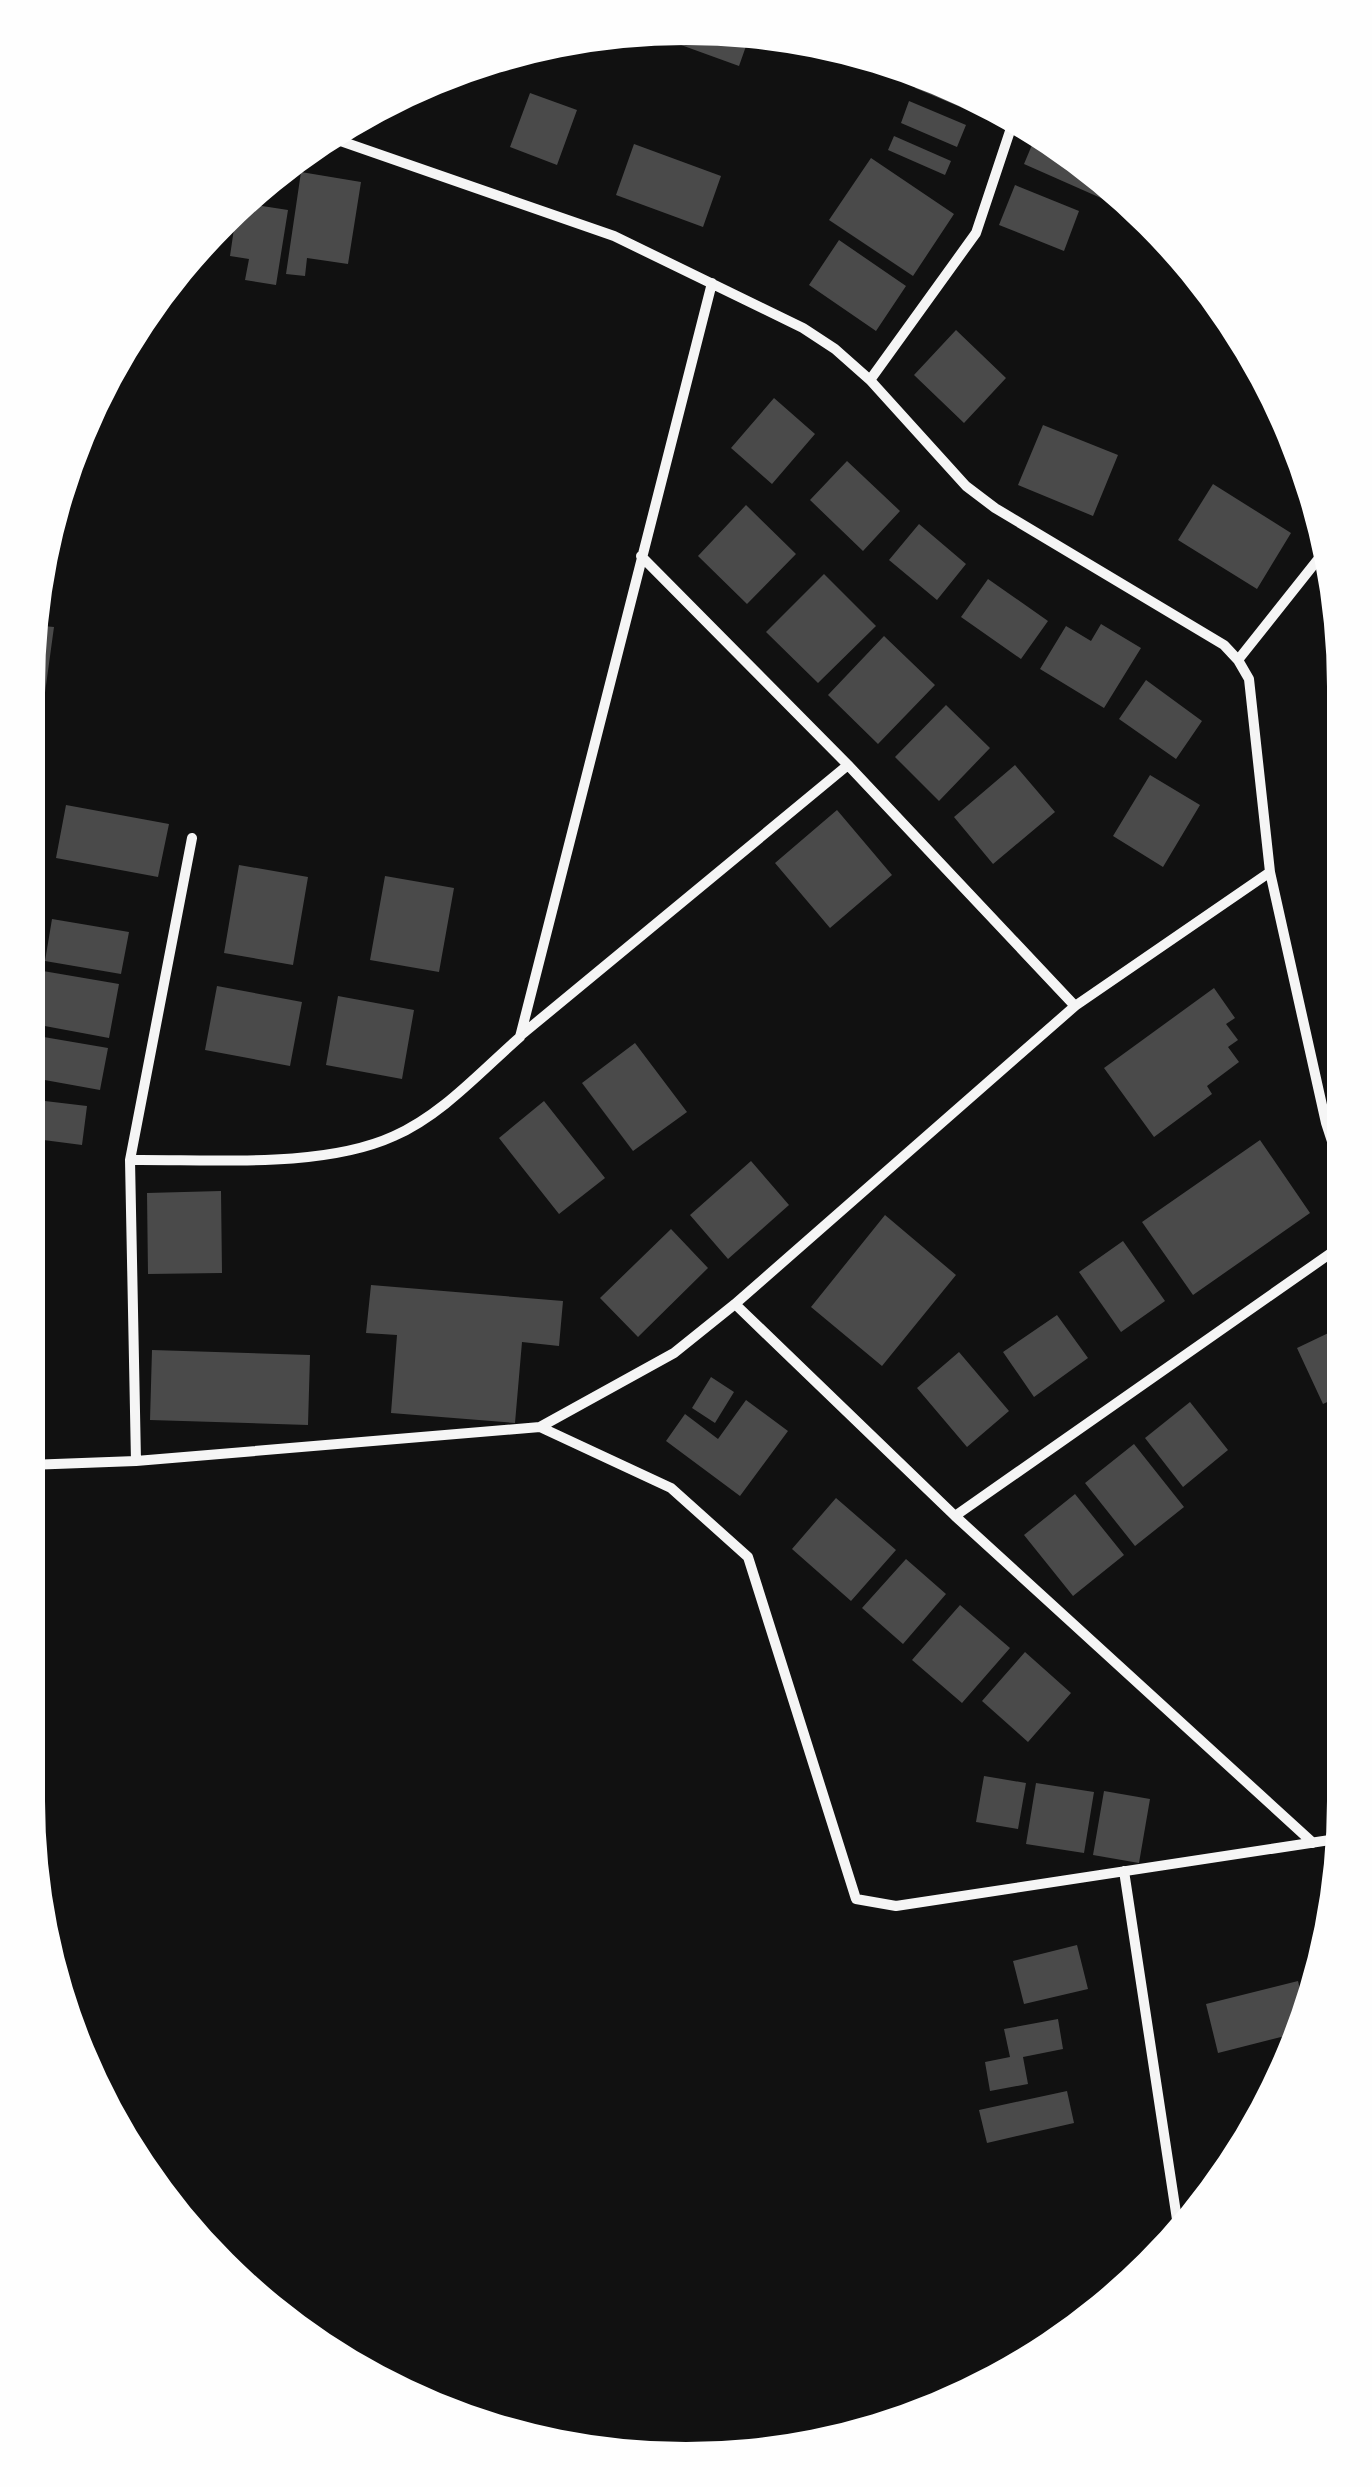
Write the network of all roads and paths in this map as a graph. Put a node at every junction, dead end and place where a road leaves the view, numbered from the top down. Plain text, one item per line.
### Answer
1 (1010, 133) edge
2 (347, 143) edge
3 (712, 283) junction
4 (870, 380) junction
5 (641, 556) junction
6 (1315, 563) edge
7 (1238, 660) junction
8 (848, 766) junction
9 (192, 838) dead end
10 (1270, 872) junction
11 (1075, 1006) junction
12 (520, 1037) junction
13 (1327, 1127) edge
14 (130, 1160) junction
15 (1327, 1256) edge
16 (736, 1304) junction
17 (540, 1427) junction
18 (136, 1460) junction
19 (45, 1464) edge
20 (955, 1516) junction
21 (1326, 1841) edge
22 (1314, 1843) junction
23 (1124, 1871) junction
24 (1176, 2214) edge

1 - 4 street
2 - 3 street
3 - 4 street
3 - 5 street
4 - 7 street
5 - 8 street
5 - 12 street
6 - 7 street
7 - 10 street
8 - 11 street
8 - 12 street
9 - 14 street
10 - 11 street
10 - 13 street
11 - 16 street
12 - 14 street
14 - 18 street
15 - 20 street
16 - 17 street
16 - 20 street
17 - 18 street
17 - 23 street
18 - 19 street
20 - 22 street
21 - 22 street
22 - 23 street
23 - 24 street

